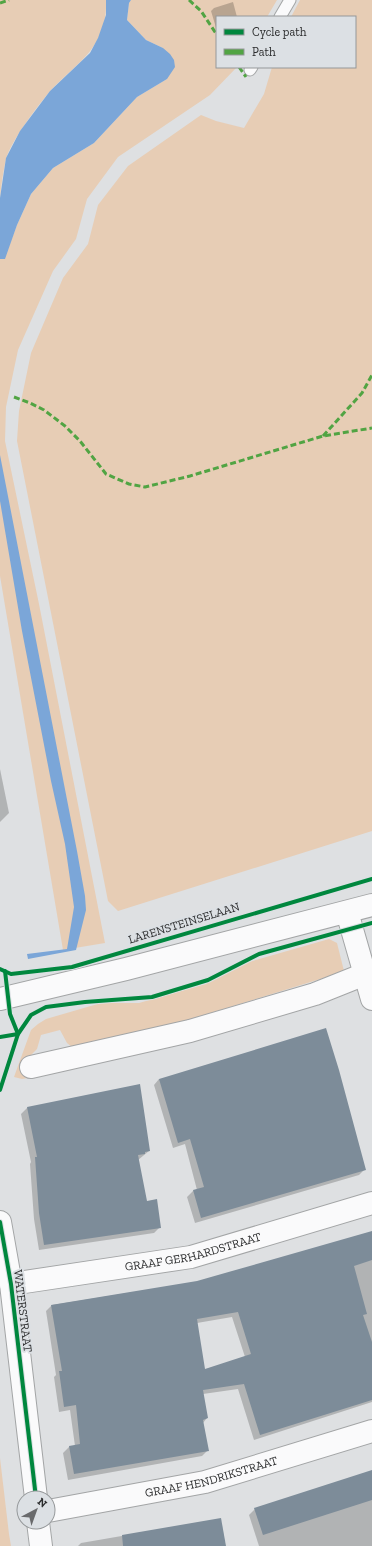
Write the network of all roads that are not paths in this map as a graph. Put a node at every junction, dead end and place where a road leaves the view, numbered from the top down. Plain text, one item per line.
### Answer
1 (290, 0) edge
2 (281, 16) edge
3 (372, 905) edge
4 (347, 912) junction
5 (365, 974) junction
6 (0, 999) edge
7 (372, 999) edge
8 (31, 1067) dead end
9 (372, 1203) edge
10 (0, 1222) edge
11 (11, 1284) junction
12 (372, 1431) edge
13 (35, 1490) edge
14 (56, 1510) edge
15 (39, 1530) edge
16 (41, 1546) edge

1 - 2 lane
3 - 4 street
4 - 5 street
4 - 6 street
5 - 7 street
5 - 8 street
9 - 11 street, GRAAF GERHARDSTRAAT
10 - 11 street, WATERSTRAAT
11 - 13 street, WATERSTRAAT
12 - 14 street, GRAAF HENDRIKSTRAAT
15 - 16 street

